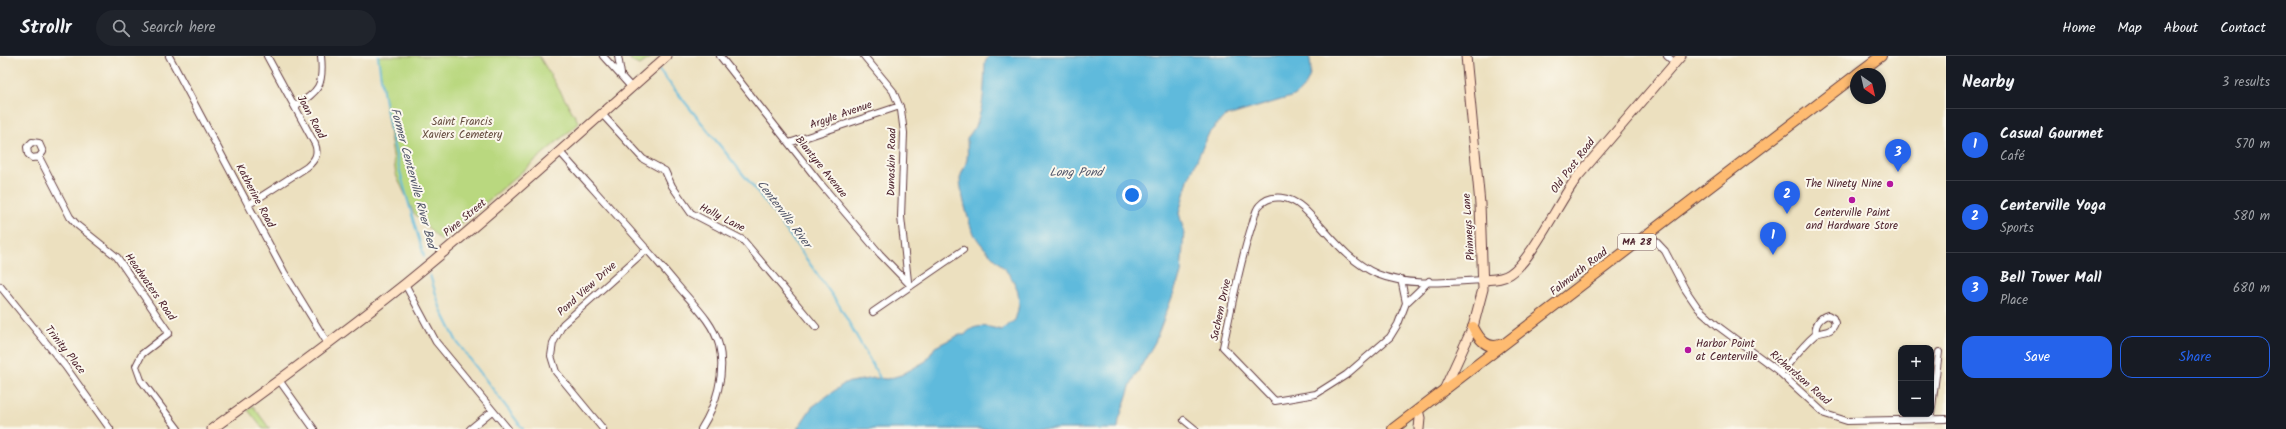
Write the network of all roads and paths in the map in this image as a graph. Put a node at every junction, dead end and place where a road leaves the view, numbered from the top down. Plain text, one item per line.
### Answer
1 (169, 56) edge
2 (267, 56) edge
3 (321, 56) edge
4 (603, 56) edge
5 (618, 56) edge
6 (667, 56) edge
7 (720, 56) edge
8 (864, 56) edge
9 (1466, 56) edge
10 (1667, 56) edge
11 (1881, 56) edge
12 (1678, 60) edge
13 (1865, 68) edge
14 (621, 74) junction
15 (1850, 79) edge
16 (631, 87) junction
17 (295, 106) junction
18 (900, 106) junction
19 (602, 114) junction
20 (789, 143) junction
21 (560, 152) junction
22 (39, 157) dead end
23 (248, 205) junction
24 (1648, 233) junction
25 (647, 249) junction
26 (963, 250) dead end
27 (1401, 279) junction
28 (1483, 280) junction
29 (1429, 281) junction
30 (909, 283) junction
31 (405, 284) junction
32 (0, 286) edge
33 (1406, 302) junction
34 (873, 312) dead end
35 (816, 327) dead end
36 (1473, 327) junction
37 (1816, 334) dead end
38 (1511, 340) junction
39 (328, 344) junction
40 (1939, 352) dead end
41 (1780, 373) junction
42 (279, 380) junction
43 (1444, 390) junction
44 (1934, 391) edge
45 (1418, 410) junction
46 (492, 411) junction
47 (1934, 416) edge
48 (1903, 417) edge
49 (1946, 419) edge
50 (1184, 420) dead end
51 (110, 429) edge
52 (178, 429) edge
53 (212, 429) edge
54 (314, 429) edge
55 (470, 429) edge
56 (508, 429) edge
57 (603, 429) edge
58 (700, 429) edge
59 (1195, 429) edge
60 (1393, 429) edge
61 (1420, 429) edge

1 - 23 street, Katherine Road
2 - 17 street, Joan Road
3 - 17 street
4 - 14 street
5 - 14 street
6 - 16 main road, Pine Street
7 - 20 street, Blantyre Avenue
8 - 18 street, Dunaskin Road
9 - 28 main road, Phinneys Lane
10 - 12 street
11 - 13 main road, Falmouth Road / MA 28
12 - 28 main road, Old Post Road
14 - 16 street
15 - 24 main road, Falmouth Road / MA 28
16 - 19 main road, Pine Street
17 - 23 street, Joan Road
18 - 20 street, Argyle Avenue
18 - 30 street, Dunaskin Road
19 - 21 main road, Pine Street
19 - 35 street, Holly Lane
20 - 30 street, Blantyre Avenue
21 - 25 street
21 - 31 main road, Pine Street
22 - 52 street, Headwaters Road
23 - 39 street, Katherine Road
24 - 38 main road, Falmouth Road / MA 28
24 - 41 street, Richardson Road
25 - 57 street, Pond View Drive
25 - 58 street
26 - 30 street
27 - 29 street, Sachem Drive
27 - 33 street
27 - 33 street, Sachem Drive
28 - 29 street, Sachem Drive
28 - 36 main road, Phinneys Lane
29 - 33 street, Sachem Drive
30 - 34 street
31 - 39 main road, Pine Street
31 - 46 street
32 - 51 street, Trinity Place
36 - 38 main road
36 - 43 main road, Phinneys Lane
37 - 41 street
38 - 43 main road, Falmouth Road / MA 28
39 - 42 main road, Pine Street
40 - 44 street
41 - 48 street, Richardson Road
42 - 53 main road, Pine Street
42 - 54 street
43 - 45 main road, Falmouth Road / MA 28
45 - 60 main road, Falmouth Road / MA 28
45 - 61 main road
46 - 55 street
46 - 56 street
47 - 49 street, Richardson Road
50 - 59 street

